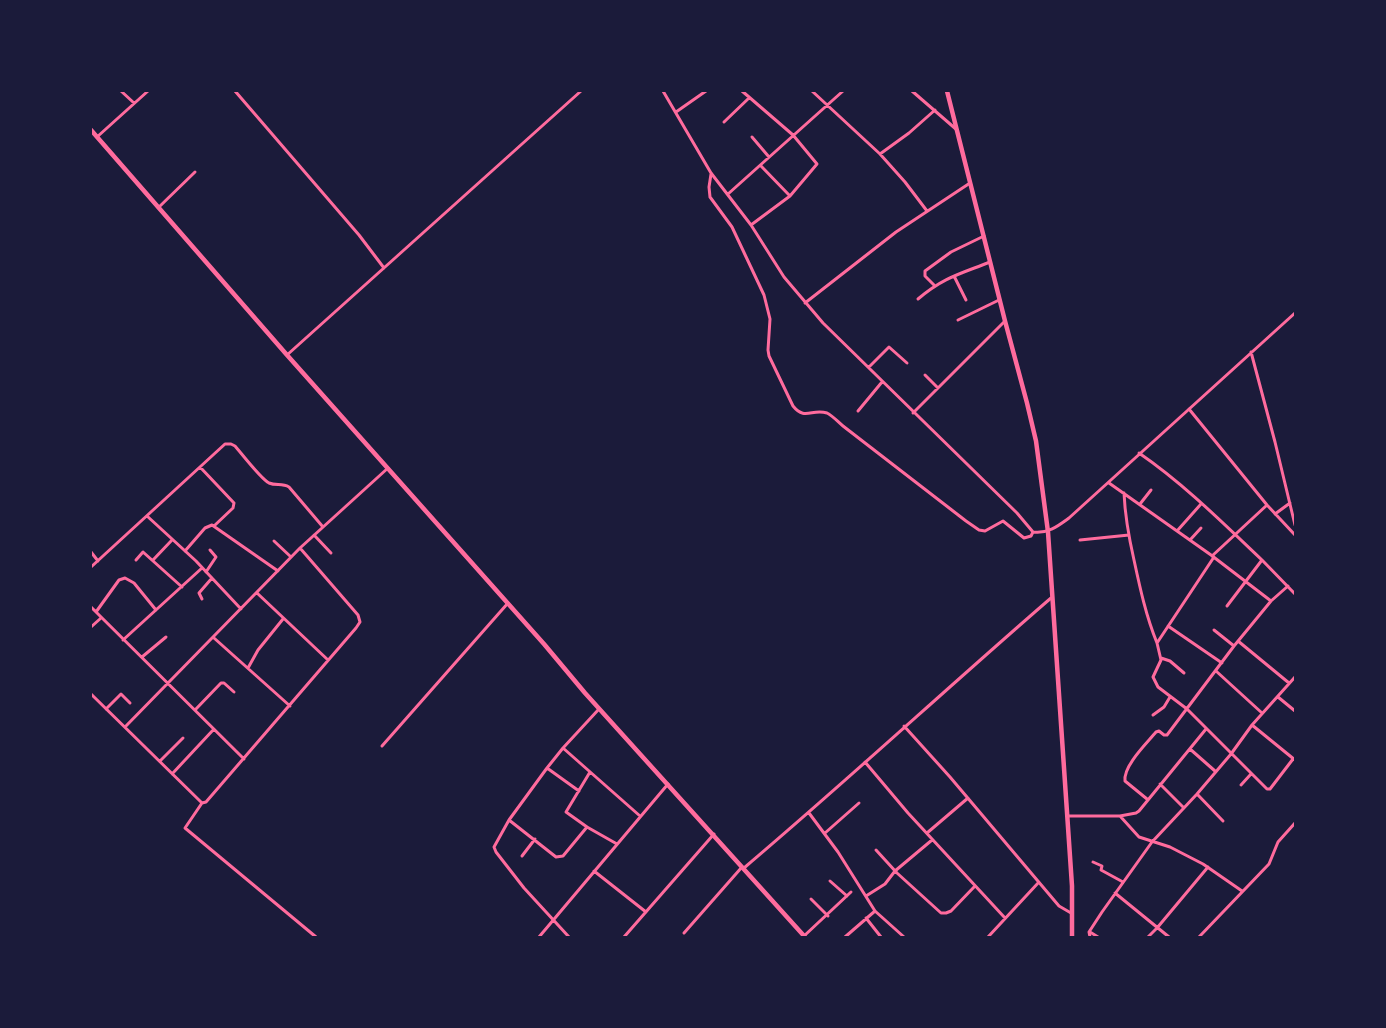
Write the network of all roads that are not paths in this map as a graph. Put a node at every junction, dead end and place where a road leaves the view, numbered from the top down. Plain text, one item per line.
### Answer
1 (121, 91) edge
2 (148, 91) edge
3 (235, 91) edge
4 (581, 91) edge
5 (663, 91) edge
6 (706, 91) edge
7 (742, 91) edge
8 (812, 91) edge
9 (843, 91) edge
10 (912, 91) edge
11 (947, 91) edge
12 (748, 98) junction
13 (134, 103) junction
14 (827, 106) junction
15 (935, 110) junction
16 (676, 112) junction
17 (724, 122) dead end
18 (91, 130) edge
19 (957, 130) junction
20 (793, 135) junction
21 (97, 137) junction
22 (752, 137) dead end
23 (880, 154) junction
24 (769, 157) junction
25 (761, 166) junction
26 (195, 172) dead end
27 (711, 173) junction
28 (970, 183) junction
29 (728, 194) junction
30 (790, 196) junction
31 (159, 206) junction
32 (927, 211) junction
33 (751, 225) junction
34 (984, 236) junction
35 (990, 262) junction
36 (384, 268) junction
37 (954, 276) junction
38 (934, 286) junction
39 (918, 299) dead end
40 (966, 300) dead end
41 (999, 300) junction
42 (805, 303) junction
43 (1295, 312) edge
44 (958, 320) dead end
45 (1005, 321) junction
46 (1251, 352) junction
47 (288, 355) junction
48 (906, 363) dead end
49 (869, 367) junction
50 (925, 375) dead end
51 (882, 382) junction
52 (938, 388) junction
53 (1189, 409) junction
54 (858, 411) dead end
55 (913, 413) junction
56 (1140, 453) junction
57 (200, 467) junction
58 (388, 467) junction
59 (1109, 483) junction
60 (1151, 490) dead end
61 (1124, 493) junction
62 (1290, 503) junction
63 (1140, 504) junction
64 (1201, 504) junction
65 (1267, 505) junction
66 (1275, 514) junction
67 (147, 516) junction
68 (1295, 525) edge
69 (214, 526) junction
70 (323, 527) junction
71 (1201, 528) dead end
72 (1049, 531) junction
73 (1177, 531) junction
74 (1033, 532) junction
75 (1236, 534) junction
76 (314, 535) junction
77 (1129, 535) junction
78 (1295, 536) edge
79 (172, 540) junction
80 (1080, 540) dead end
81 (1190, 540) junction
82 (274, 542) dead end
83 (300, 548) junction
84 (210, 550) dead end
85 (185, 551) junction
86 (91, 552) edge
87 (331, 553) dead end
88 (291, 556) junction
89 (1213, 556) junction
90 (136, 560) dead end
91 (153, 560) junction
92 (1262, 560) junction
93 (98, 561) junction
94 (91, 568) edge
95 (202, 568) junction
96 (278, 571) junction
97 (206, 572) junction
98 (212, 578) junction
99 (1245, 581) junction
100 (1288, 586) junction
101 (182, 587) junction
102 (257, 593) junction
103 (1295, 594) edge
104 (1051, 598) junction
105 (202, 599) dead end
106 (1271, 601) junction
107 (508, 603) junction
108 (1227, 606) dead end
109 (91, 608) edge
110 (241, 609) junction
111 (156, 610) junction
112 (96, 612) junction
113 (102, 618) junction
114 (284, 619) junction
115 (1168, 626) junction
116 (91, 627) edge
117 (1214, 630) dead end
118 (166, 637) dead end
119 (214, 638) junction
120 (123, 640) junction
121 (1238, 641) junction
122 (1157, 643) junction
123 (1234, 646) junction
124 (142, 657) junction
125 (1161, 658) junction
126 (328, 660) junction
127 (1222, 663) junction
128 (248, 668) junction
129 (1216, 672) junction
130 (1184, 673) dead end
131 (1295, 677) edge
132 (1289, 683) junction
133 (168, 684) junction
134 (234, 692) dead end
135 (91, 694) edge
136 (1170, 697) junction
137 (1278, 697) junction
138 (130, 703) dead end
139 (290, 706) junction
140 (600, 708) junction
141 (106, 709) junction
142 (1187, 709) junction
143 (195, 710) junction
144 (1295, 711) edge
145 (1262, 713) junction
146 (1153, 715) dead end
147 (1252, 725) junction
148 (904, 726) junction
149 (125, 727) junction
150 (214, 729) junction
151 (1206, 729) junction
152 (183, 738) dead end
153 (382, 746) dead end
154 (563, 748) junction
155 (1190, 749) junction
156 (1230, 754) junction
157 (244, 759) junction
158 (1294, 759) edge
159 (160, 761) junction
160 (865, 762) junction
161 (547, 768) junction
162 (1215, 771) junction
163 (590, 772) junction
164 (172, 774) junction
165 (1251, 774) junction
166 (668, 783) junction
167 (1160, 784) junction
168 (1241, 785) dead end
169 (579, 791) junction
170 (1197, 794) junction
171 (968, 798) junction
172 (1147, 799) junction
173 (202, 802) junction
174 (859, 803) dead end
175 (1184, 808) junction
176 (809, 813) junction
177 (640, 816) junction
178 (1068, 816) junction
179 (1120, 816) junction
180 (508, 820) junction
181 (1223, 821) dead end
182 (1295, 823) edge
183 (587, 827) junction
184 (825, 833) junction
185 (927, 833) junction
186 (714, 834) junction
187 (535, 839) junction
188 (932, 840) junction
189 (1152, 842) junction
190 (617, 844) junction
191 (876, 850) dead end
192 (522, 856) dead end
193 (1094, 862) dead end
194 (744, 867) junction
195 (1208, 867) junction
196 (895, 871) junction
197 (594, 872) junction
198 (830, 881) dead end
199 (1039, 882) junction
200 (1122, 882) junction
201 (974, 886) junction
202 (1242, 891) junction
203 (852, 892) dead end
204 (1115, 893) junction
205 (847, 896) junction
206 (866, 896) junction
207 (811, 899) dead end
208 (875, 911) junction
209 (646, 912) junction
210 (1072, 913) junction
211 (828, 916) junction
212 (866, 918) junction
213 (1005, 918) junction
214 (554, 919) junction
215 (1157, 928) junction
216 (684, 934) dead end
217 (1089, 934) edge
218 (805, 936) edge
219 (879, 936) edge
220 (316, 937) edge
221 (539, 937) edge
222 (569, 937) edge
223 (624, 937) edge
224 (845, 937) edge
225 (904, 937) edge
226 (988, 937) edge
227 (1072, 937) edge
228 (1098, 937) edge
229 (1148, 937) edge
230 (1169, 937) edge
231 (1199, 937) edge

1 - 13 street
2 - 13 street
3 - 36 street
4 - 36 street
5 - 16 street
6 - 16 street
7 - 12 street
8 - 14 street
9 - 14 street
10 - 15 street
11 - 19 main road
12 - 17 street
12 - 20 street
13 - 21 street
14 - 20 street
14 - 23 street
15 - 19 street
15 - 23 street
16 - 27 street
18 - 21 main road
19 - 28 main road
20 - 24 street
20 - 30 street
21 - 31 main road
22 - 24 street
23 - 32 street
24 - 25 street
25 - 29 street
25 - 30 street
26 - 31 street
27 - 29 street
27 - 74 street
28 - 32 street
28 - 34 main road
29 - 33 street
30 - 33 street
31 - 47 main road
32 - 42 street
33 - 42 street
34 - 35 main road
34 - 38 street
35 - 37 street
35 - 41 main road
36 - 47 street
37 - 38 street
37 - 40 street
38 - 39 street
41 - 44 street
41 - 45 main road
42 - 49 street
43 - 46 street
45 - 52 street
45 - 72 main road
46 - 53 street
46 - 62 street
47 - 58 main road
48 - 49 street
49 - 51 street
50 - 52 street
51 - 54 street
51 - 55 street
52 - 55 street
53 - 56 street
53 - 65 street
55 - 74 street
56 - 59 street
56 - 64 street
57 - 67 street
57 - 69 street
57 - 70 street
58 - 70 street
58 - 107 main road
59 - 61 street
59 - 72 street
60 - 63 street
61 - 63 street
61 - 77 street
62 - 66 street
62 - 68 street
63 - 73 street
64 - 73 street
64 - 75 street
65 - 66 street
65 - 75 street
66 - 78 street
67 - 79 street
67 - 93 street
69 - 85 street
69 - 96 street
70 - 76 street
71 - 81 street
72 - 74 street
72 - 104 main road
73 - 81 street
75 - 89 street
75 - 92 street
76 - 83 street
76 - 87 street
77 - 80 street
77 - 122 street
79 - 85 street
79 - 91 street
81 - 89 street
82 - 88 street
83 - 88 street
83 - 126 street
84 - 97 street
85 - 95 street
86 - 93 street
88 - 96 street
89 - 99 street
89 - 115 street
90 - 91 street
91 - 101 street
92 - 99 street
92 - 100 street
93 - 94 street
95 - 97 street
95 - 101 street
96 - 102 street
97 - 98 street
98 - 105 street
98 - 110 street
99 - 106 street
99 - 108 street
100 - 103 street
100 - 106 street
101 - 111 street
102 - 110 street
102 - 114 street
104 - 148 street
104 - 178 main road
106 - 121 street
107 - 140 main road
107 - 153 street
109 - 112 street
110 - 119 street
111 - 112 street
111 - 120 street
112 - 113 street
113 - 116 street
113 - 120 street
114 - 126 street
114 - 128 street
115 - 122 street
115 - 127 street
117 - 123 street
118 - 124 street
119 - 128 street
119 - 133 street
120 - 124 street
121 - 123 street
121 - 132 street
122 - 125 street
123 - 127 street
124 - 133 street
125 - 130 street
125 - 136 street
126 - 139 street
127 - 129 street
128 - 139 street
129 - 142 street
129 - 145 street
131 - 132 street
132 - 137 street
133 - 143 street
133 - 149 street
134 - 143 street
135 - 141 street
136 - 142 street
136 - 146 street
137 - 144 street
137 - 145 street
138 - 141 street
139 - 157 street
140 - 154 street
140 - 166 main road
141 - 149 street
142 - 151 street
142 - 172 street
143 - 150 street
145 - 147 street
147 - 156 street
147 - 158 street
148 - 160 street
148 - 171 street
149 - 159 street
150 - 157 street
150 - 164 street
151 - 155 street
151 - 156 street
152 - 159 street
154 - 161 street
154 - 163 street
155 - 162 street
155 - 167 street
156 - 162 street
156 - 165 street
157 - 173 street
158 - 165 street
159 - 164 street
160 - 176 street
160 - 185 street
161 - 169 street
161 - 180 street
162 - 170 street
163 - 169 street
163 - 177 street
164 - 173 street
165 - 168 street
166 - 177 street
166 - 186 main road
167 - 172 street
167 - 175 street
169 - 183 street
170 - 175 street
170 - 181 street
171 - 185 street
171 - 199 street
172 - 179 street
173 - 220 street
174 - 184 street
175 - 189 street
176 - 184 street
176 - 194 street
177 - 190 street
178 - 179 street
178 - 210 main road
179 - 189 street
180 - 187 street
180 - 214 street
182 - 202 street
183 - 187 street
183 - 190 street
184 - 206 street
185 - 188 street
186 - 194 main road
186 - 209 street
187 - 192 street
188 - 196 street
188 - 201 street
189 - 195 street
189 - 200 street
190 - 197 street
191 - 196 street
193 - 200 street
194 - 216 street
194 - 218 main road
195 - 202 street
195 - 215 street
196 - 201 street
196 - 206 street
197 - 209 street
197 - 214 street
198 - 205 street
199 - 210 street
199 - 213 street
200 - 204 street
201 - 213 street
202 - 231 street
203 - 205 street
204 - 215 street
204 - 217 street
205 - 211 street
206 - 208 street
207 - 211 street
208 - 212 street
208 - 225 street
209 - 223 street
210 - 227 main road
211 - 218 street
212 - 219 street
212 - 224 street
213 - 226 street
214 - 221 street
214 - 222 street
215 - 229 street
215 - 230 street
217 - 228 street

